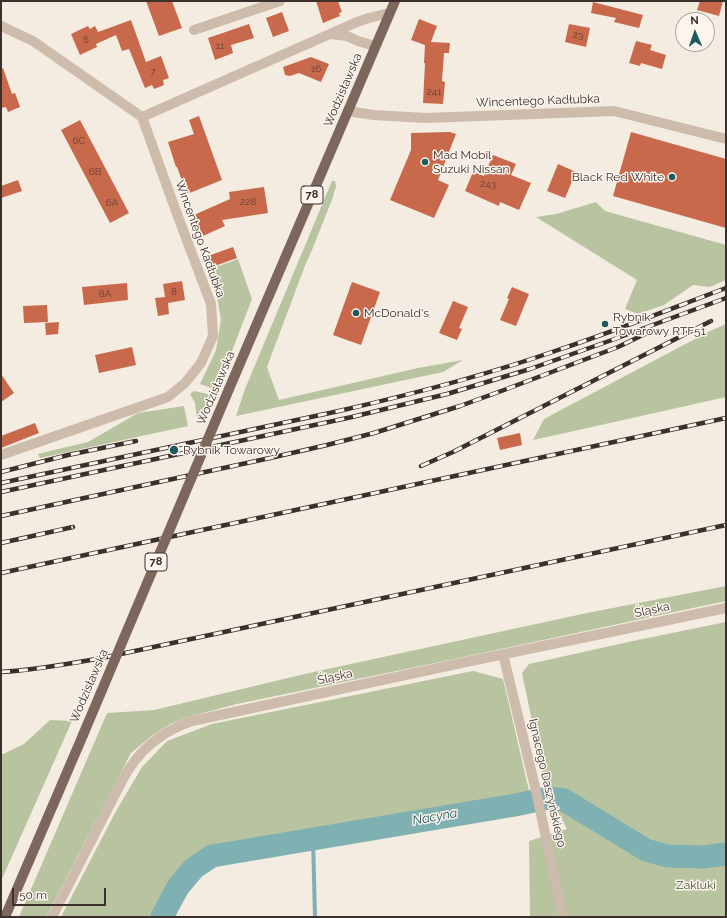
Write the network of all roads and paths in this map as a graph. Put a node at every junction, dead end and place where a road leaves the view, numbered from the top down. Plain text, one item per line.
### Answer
1 (280, 1) edge
2 (395, 1) edge
3 (389, 13) junction
4 (1, 26) edge
5 (194, 30) dead end
6 (331, 34) junction
7 (375, 46) junction
8 (348, 111) junction
9 (142, 117) junction
10 (726, 139) edge
11 (1, 455) edge
12 (726, 608) edge
13 (503, 654) junction
14 (5, 917) edge
15 (52, 917) edge
16 (563, 917) edge

1 - 5 street
2 - 3 main road, Wodzisławska / 78
3 - 6 street
3 - 7 main road, Wodzisławska / 78
4 - 9 street
6 - 7 street
6 - 9 street
7 - 8 main road, Wodzisławska / 78
8 - 10 street, Wincentego Kadłubka
8 - 14 main road, Wodzisławska / 78, bridge
9 - 11 street, Wincentego Kadłubka
12 - 13 street, Śląska
13 - 15 street, Śląska
13 - 16 street, Ignacego Daszyńskiego

